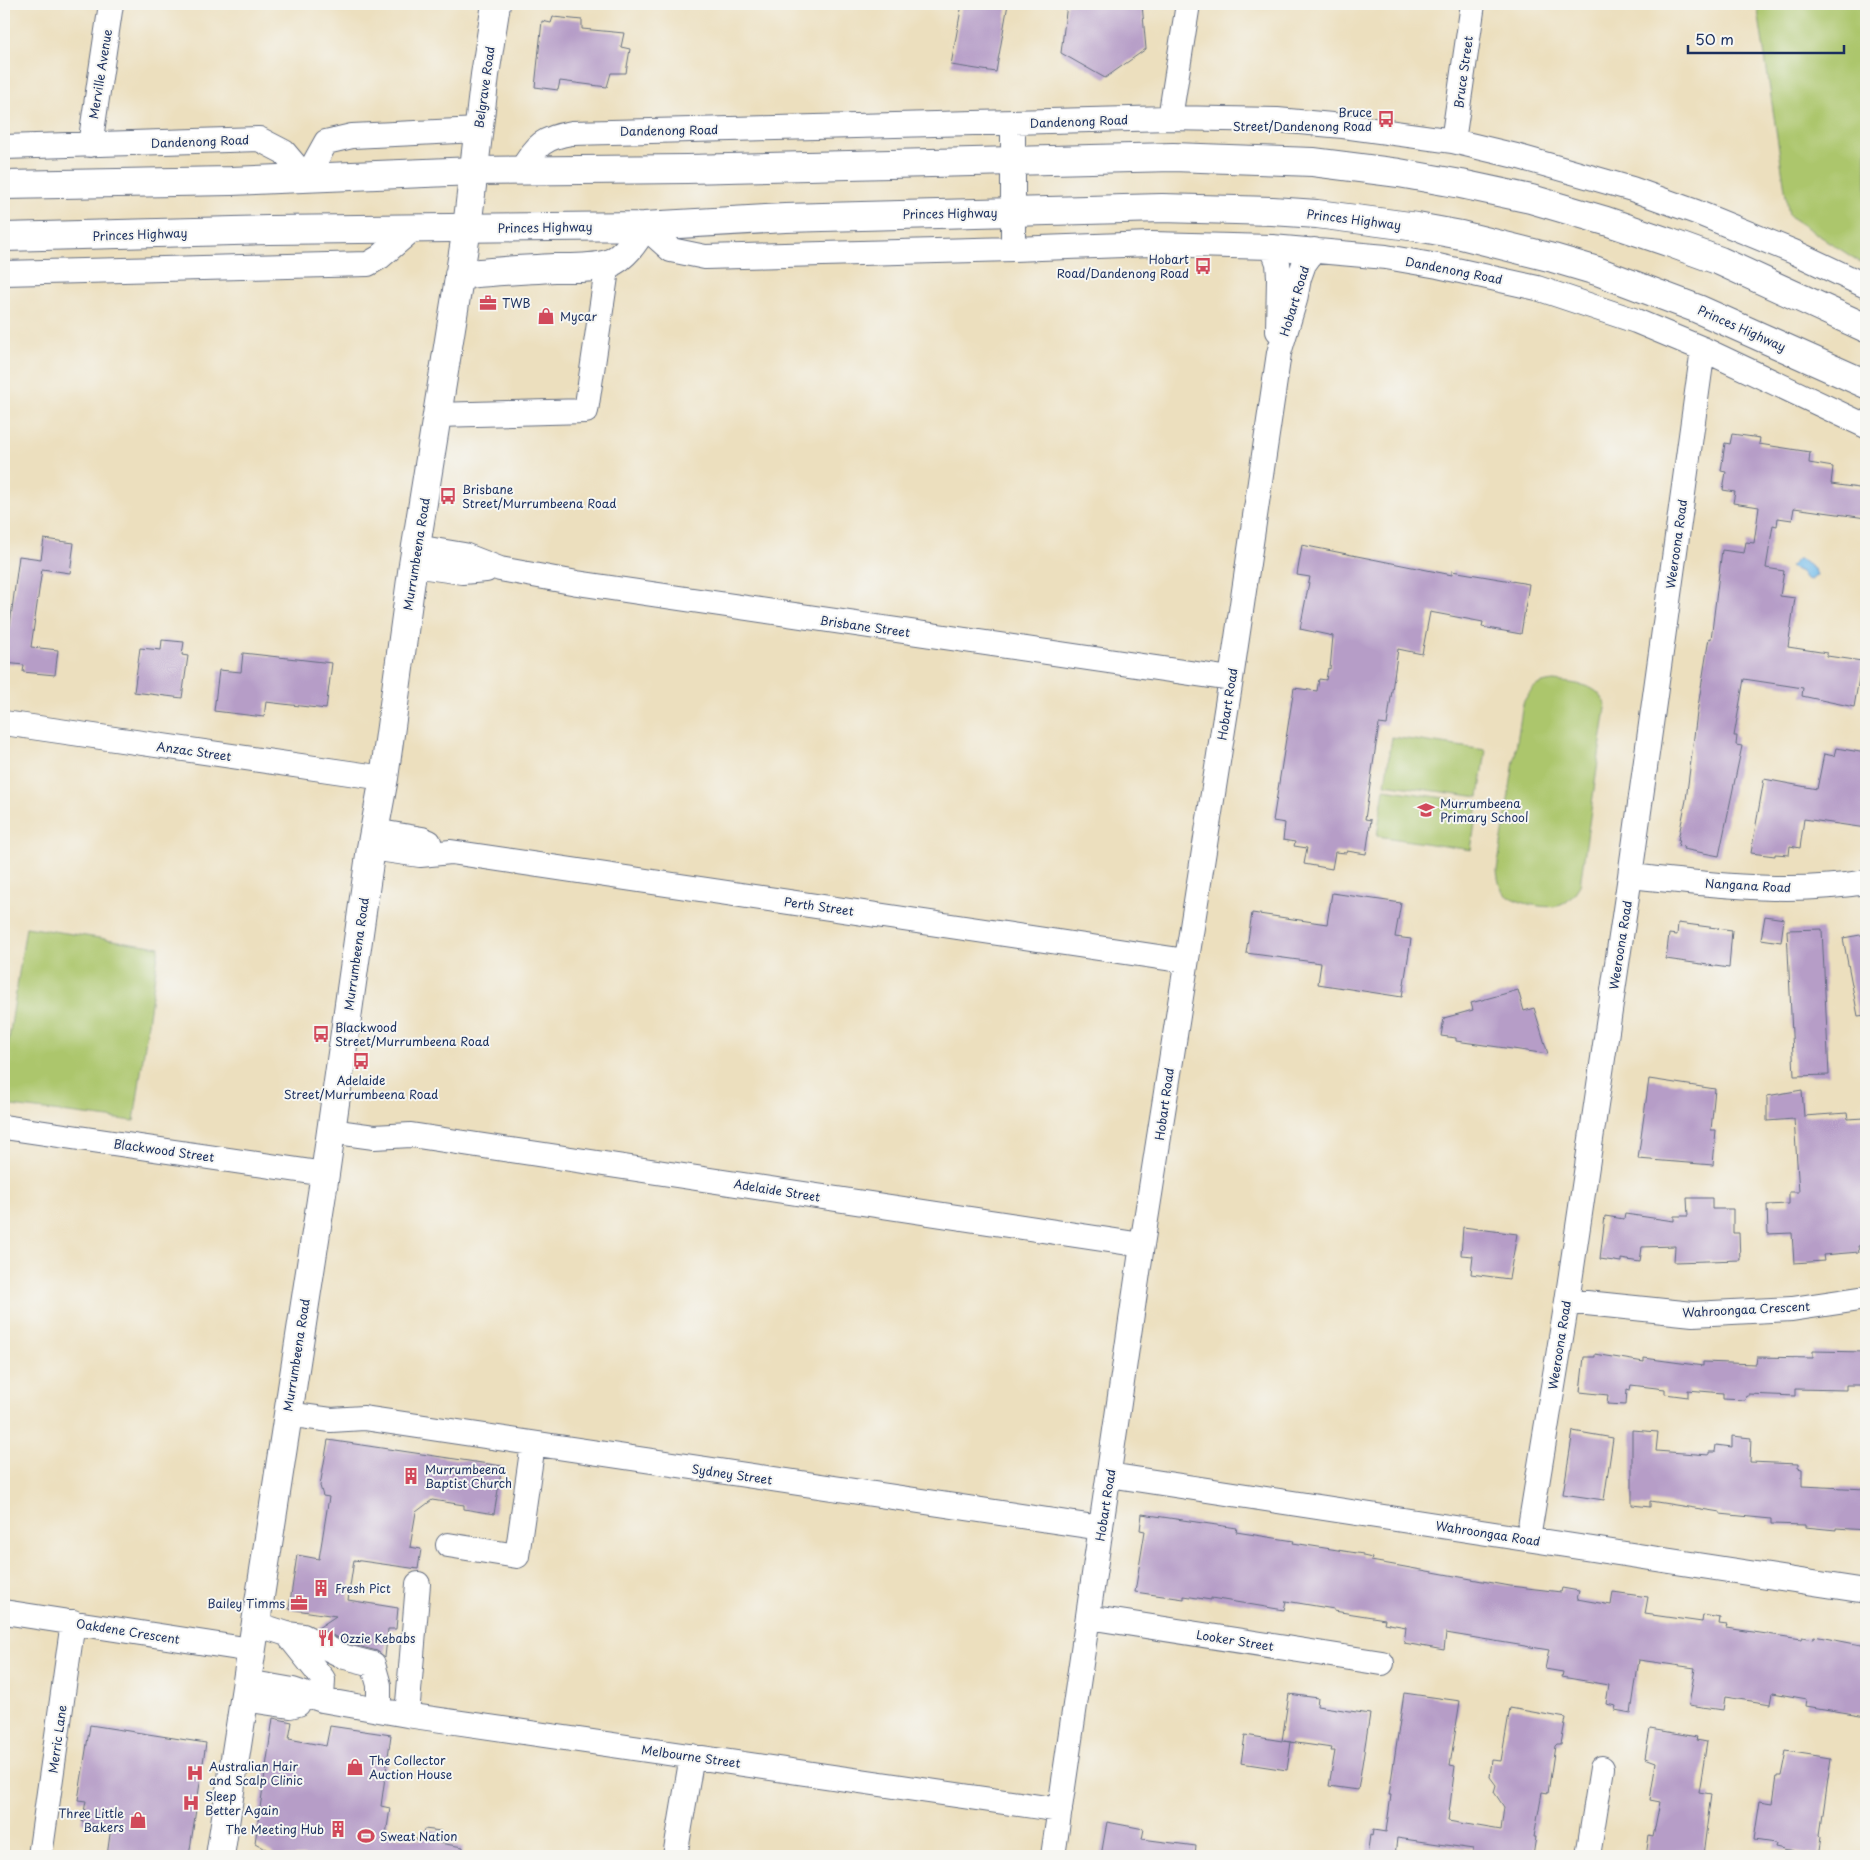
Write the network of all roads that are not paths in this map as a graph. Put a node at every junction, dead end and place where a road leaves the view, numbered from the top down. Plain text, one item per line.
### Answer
1 (111, 4) edge
2 (496, 4) edge
3 (1188, 4) edge
4 (1473, 4) edge
5 (1170, 118) junction
6 (1014, 123) junction
7 (479, 130) junction
8 (1453, 141) junction
9 (90, 145) junction
10 (4, 147) edge
11 (1013, 161) junction
12 (521, 170) junction
13 (474, 171) junction
14 (306, 178) junction
15 (4, 186) edge
16 (1013, 212) junction
17 (644, 226) junction
18 (414, 228) junction
19 (467, 228) junction
20 (92, 235) junction
21 (4, 237) edge
22 (1272, 247) junction
23 (1014, 250) junction
24 (1314, 250) junction
25 (608, 263) junction
26 (111, 270) junction
27 (4, 273) edge
28 (459, 275) junction
29 (1866, 286) edge
30 (1866, 328) edge
31 (1704, 349) junction
32 (1279, 353) junction
33 (1866, 384) edge
34 (437, 414) junction
35 (1866, 426) edge
36 (415, 556) junction
37 (1231, 679) junction
38 (4, 723) edge
39 (384, 778) junction
40 (373, 840) junction
41 (1630, 876) junction
42 (1866, 882) edge
43 (1186, 961) junction
44 (331, 1123) junction
45 (4, 1127) edge
46 (324, 1174) junction
47 (1142, 1245) junction
48 (1866, 1298) edge
49 (1567, 1301) junction
50 (288, 1406) junction
51 (533, 1444) junction
52 (1109, 1475) junction
53 (1101, 1528) junction
54 (1528, 1539) junction
55 (448, 1545) dead end
56 (418, 1584) dead end
57 (1866, 1591) edge
58 (4, 1612) edge
59 (1088, 1617) junction
60 (73, 1622) junction
61 (256, 1624) junction
62 (287, 1634) junction
63 (251, 1650) junction
64 (1382, 1663) dead end
65 (245, 1691) junction
66 (322, 1700) junction
67 (379, 1710) junction
68 (407, 1715) junction
69 (692, 1756) junction
70 (1602, 1768) dead end
71 (1060, 1810) junction
72 (40, 1856) edge
73 (220, 1856) edge
74 (675, 1856) edge
75 (1053, 1856) edge
76 (1588, 1856) edge

1 - 9 street, Merville Avenue
2 - 7 main road, Belgrave Road
3 - 5 street
4 - 8 street, Bruce Street
5 - 6 street, Dandenong Road
5 - 8 street, Dandenong Road
6 - 11 street, Dandenong Road
6 - 12 street, Dandenong Road
7 - 13 main road, Belgrave Road
7 - 14 street
8 - 29 street, Dandenong Road
9 - 10 street, Dandenong Road
9 - 14 street, Dandenong Road
11 - 12 main road
11 - 16 street, Dandenong Road
11 - 30 main road
12 - 13 main road
13 - 14 main road
13 - 19 main road, Murrumbeena Road
14 - 15 main road
16 - 17 main road, Princes Highway
16 - 23 street, Dandenong Road
16 - 33 main road, Princes Highway
17 - 19 main road, Princes Highway
17 - 23 street, Dandenong Road
17 - 25 main road
18 - 19 main road, Princes Highway
18 - 20 main road, Princes Highway
18 - 26 street
19 - 28 main road, Murrumbeena Road
20 - 21 main road, Princes Highway
20 - 26 street
22 - 23 street, Dandenong Road
22 - 24 street, Dandenong Road
22 - 32 street, Hobart Road
24 - 31 street, Dandenong Road
24 - 32 street, Hobart Road
25 - 28 main road
25 - 34 street
26 - 27 street
28 - 34 main road, Murrumbeena Road
31 - 35 street, Dandenong Road
31 - 41 street, Weeroona Road
32 - 37 street, Hobart Road
34 - 36 main road, Murrumbeena Road
36 - 37 street, Brisbane Street
36 - 39 main road, Murrumbeena Road
37 - 43 street, Hobart Road
38 - 39 street, Anzac Street
39 - 40 main road, Murrumbeena Road
40 - 43 street, Perth Street
40 - 44 main road, Murrumbeena Road
41 - 42 street, Nangana Road
41 - 49 street, Weeroona Road
43 - 47 street, Hobart Road
44 - 46 main road, Murrumbeena Road
44 - 47 street, Adelaide Street
45 - 46 street, Blackwood Street
46 - 50 main road, Murrumbeena Road
47 - 52 street, Hobart Road
48 - 49 street, Wahroongaa Crescent
49 - 54 street, Weeroona Road
50 - 51 street, Sydney Street
50 - 61 main road, Murrumbeena Road
51 - 53 street, Sydney Street
51 - 55 street
52 - 53 street, Hobart Road
52 - 54 street, Wahroongaa Road
53 - 59 street, Hobart Road
54 - 57 street, Wahroongaa Road
56 - 68 street
58 - 60 street, Oakdene Crescent
59 - 64 street, Looker Street
59 - 71 street, Hobart Road
60 - 63 street, Oakdene Crescent
60 - 72 street, Merric Lane
61 - 62 street
61 - 63 main road, Murrumbeena Road
62 - 66 street
62 - 67 street
63 - 65 main road, Murrumbeena Road
65 - 66 street, Melbourne Street
65 - 73 main road, Murrumbeena Road
66 - 67 street, Melbourne Street
67 - 68 street, Melbourne Street
68 - 69 street, Melbourne Street
69 - 71 street, Melbourne Street
69 - 74 street
70 - 76 street
71 - 75 street, Hobart Road

